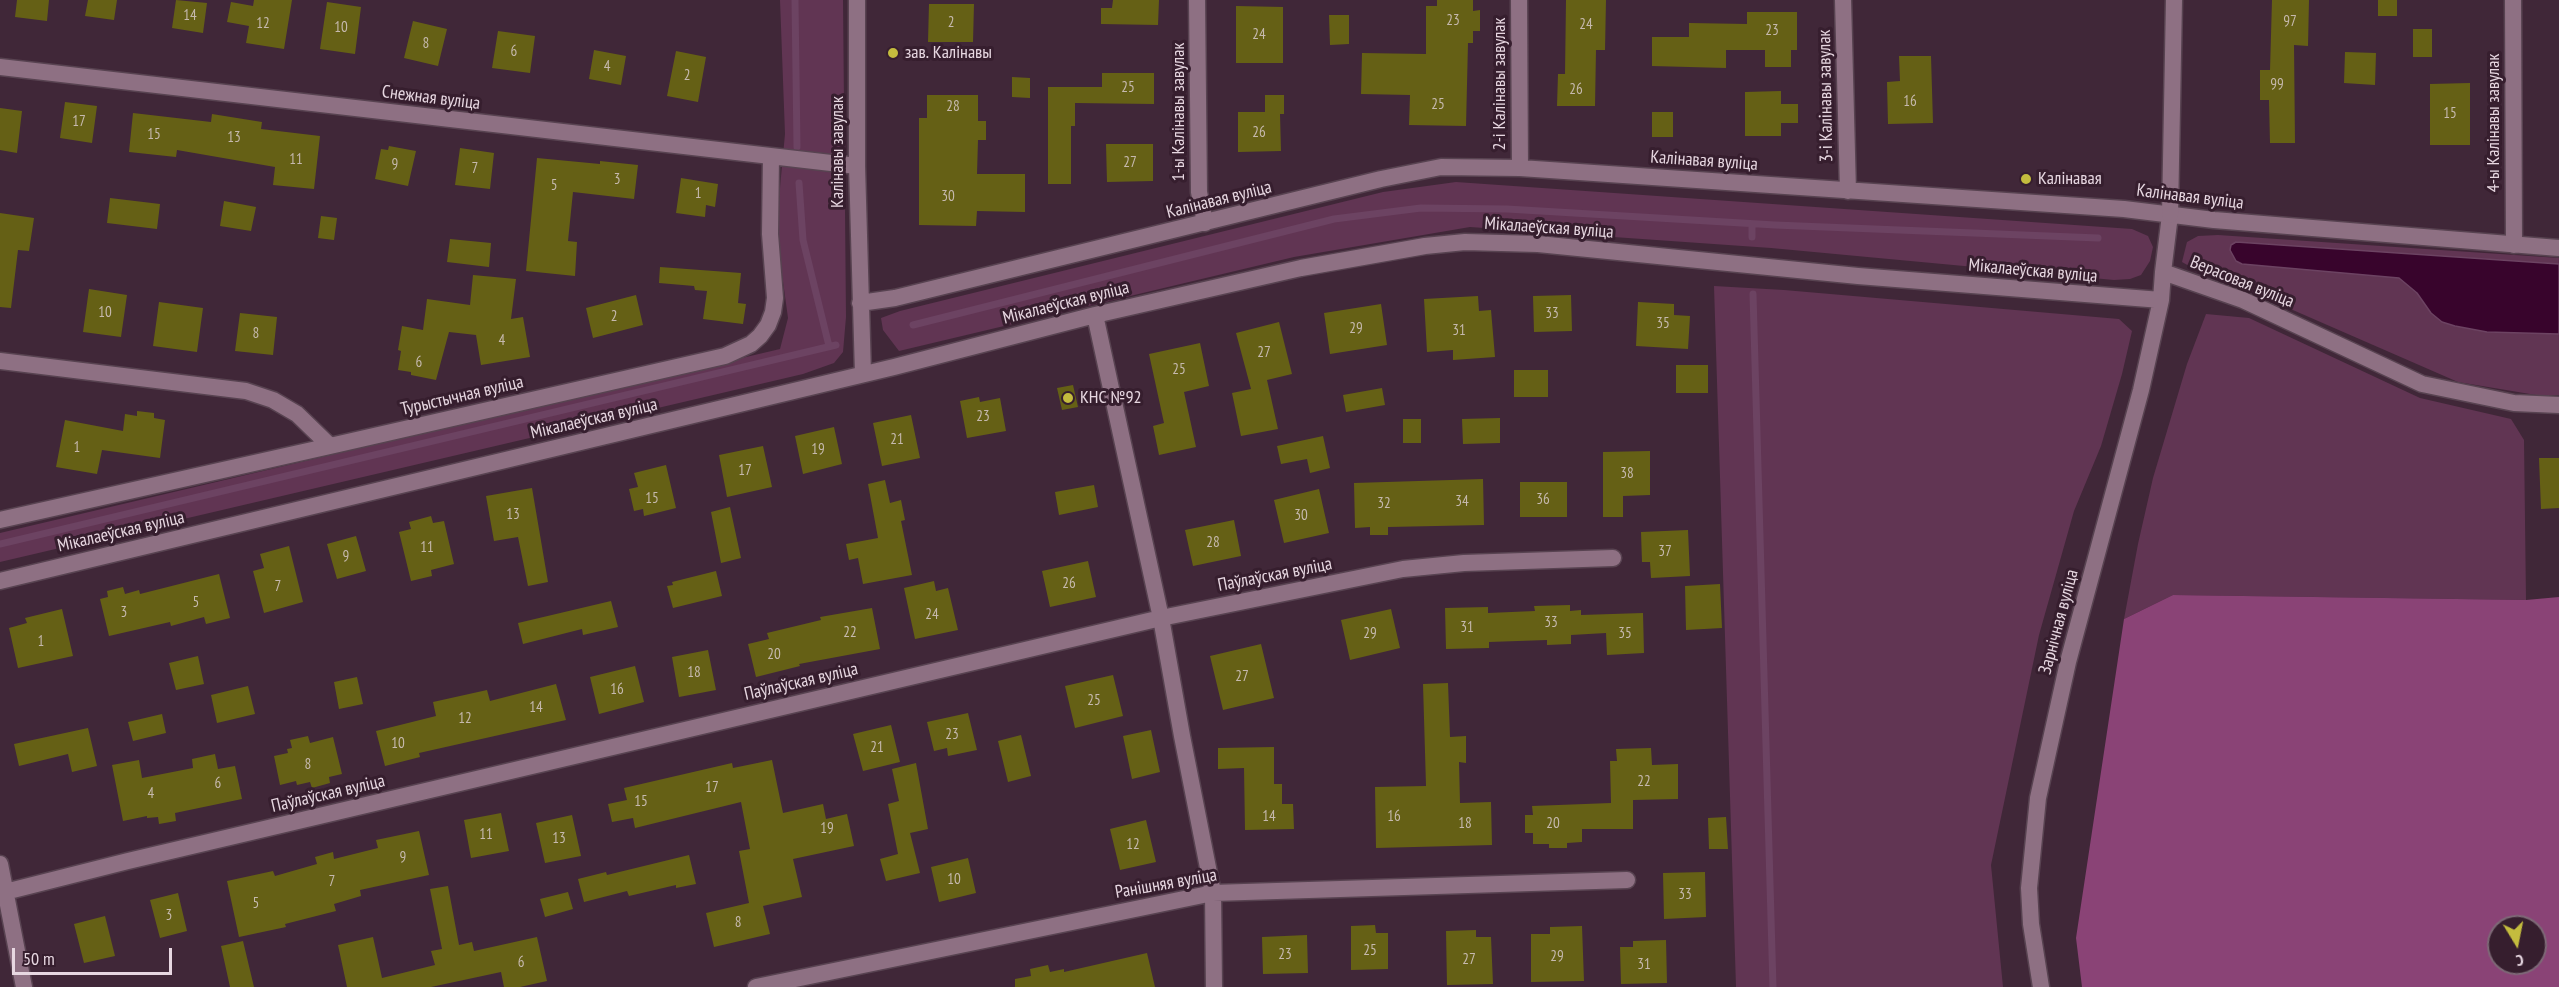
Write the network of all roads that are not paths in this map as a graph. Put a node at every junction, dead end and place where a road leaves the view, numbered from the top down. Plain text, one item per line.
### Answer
1 (857, 0) edge
2 (1197, 0) edge
3 (1519, 0) edge
4 (1843, 0) edge
5 (2174, 0) edge
6 (2513, 0) edge
7 (0, 67) edge
8 (771, 157) junction
9 (857, 166) junction
10 (1520, 168) junction
11 (1848, 191) junction
12 (2170, 215) junction
13 (1205, 223) junction
14 (2514, 245) junction
15 (2559, 248) edge
16 (2163, 272) junction
17 (2161, 300) junction
18 (860, 303) junction
19 (1095, 315) junction
20 (0, 361) edge
21 (863, 374) junction
22 (2559, 405) edge
23 (330, 446) junction
24 (0, 520) edge
25 (1613, 558) dead end
26 (0, 581) edge
27 (1161, 618) junction
28 (0, 864) edge
29 (1627, 880) dead end
30 (5, 892) junction
31 (1213, 893) junction
32 (24, 987) edge
33 (756, 987) edge
34 (1214, 987) edge
35 (2041, 987) edge

1 - 9 street, Калінавы завулак
2 - 13 street, 1-ы Калінавы завулак
3 - 10 street, 2-і Калінавы завулак
4 - 11 street, 3-і Калінавы завулак
5 - 12 street, Верасовая вуліца
6 - 14 street, 4-ы Калінавы завулак
7 - 8 street, Снежная вуліца
8 - 9 street, Снежная вуліца
8 - 23 street, Турыстычная вуліца
9 - 18 street, Калінавы завулак
10 - 11 street, Калінавая вуліца
10 - 13 street, Калінавая вуліца
11 - 12 street, Калінавая вуліца
12 - 14 street, Калінавая вуліца
12 - 16 street, Верасовая вуліца
13 - 18 street, Калінавая вуліца
14 - 15 street, Калінавая вуліца
16 - 17 street, Зарнічная вуліца
16 - 22 street, Верасовая вуліца
17 - 19 street, Мікалаеўская вуліца
17 - 35 street, Зарнічная вуліца
18 - 21 street, Калінавы завулак
19 - 21 street, Мікалаеўская вуліца
19 - 27 street
20 - 23 street
21 - 26 street, Мікалаеўская вуліца
23 - 24 street, Турыстычная вуліца
25 - 27 street, Паўлаўская вуліца
27 - 30 street, Паўлаўская вуліца
27 - 31 street
28 - 30 street
29 - 31 street, Ранішняя вуліца
30 - 32 street
31 - 33 street, Ранішняя вуліца
31 - 34 street

